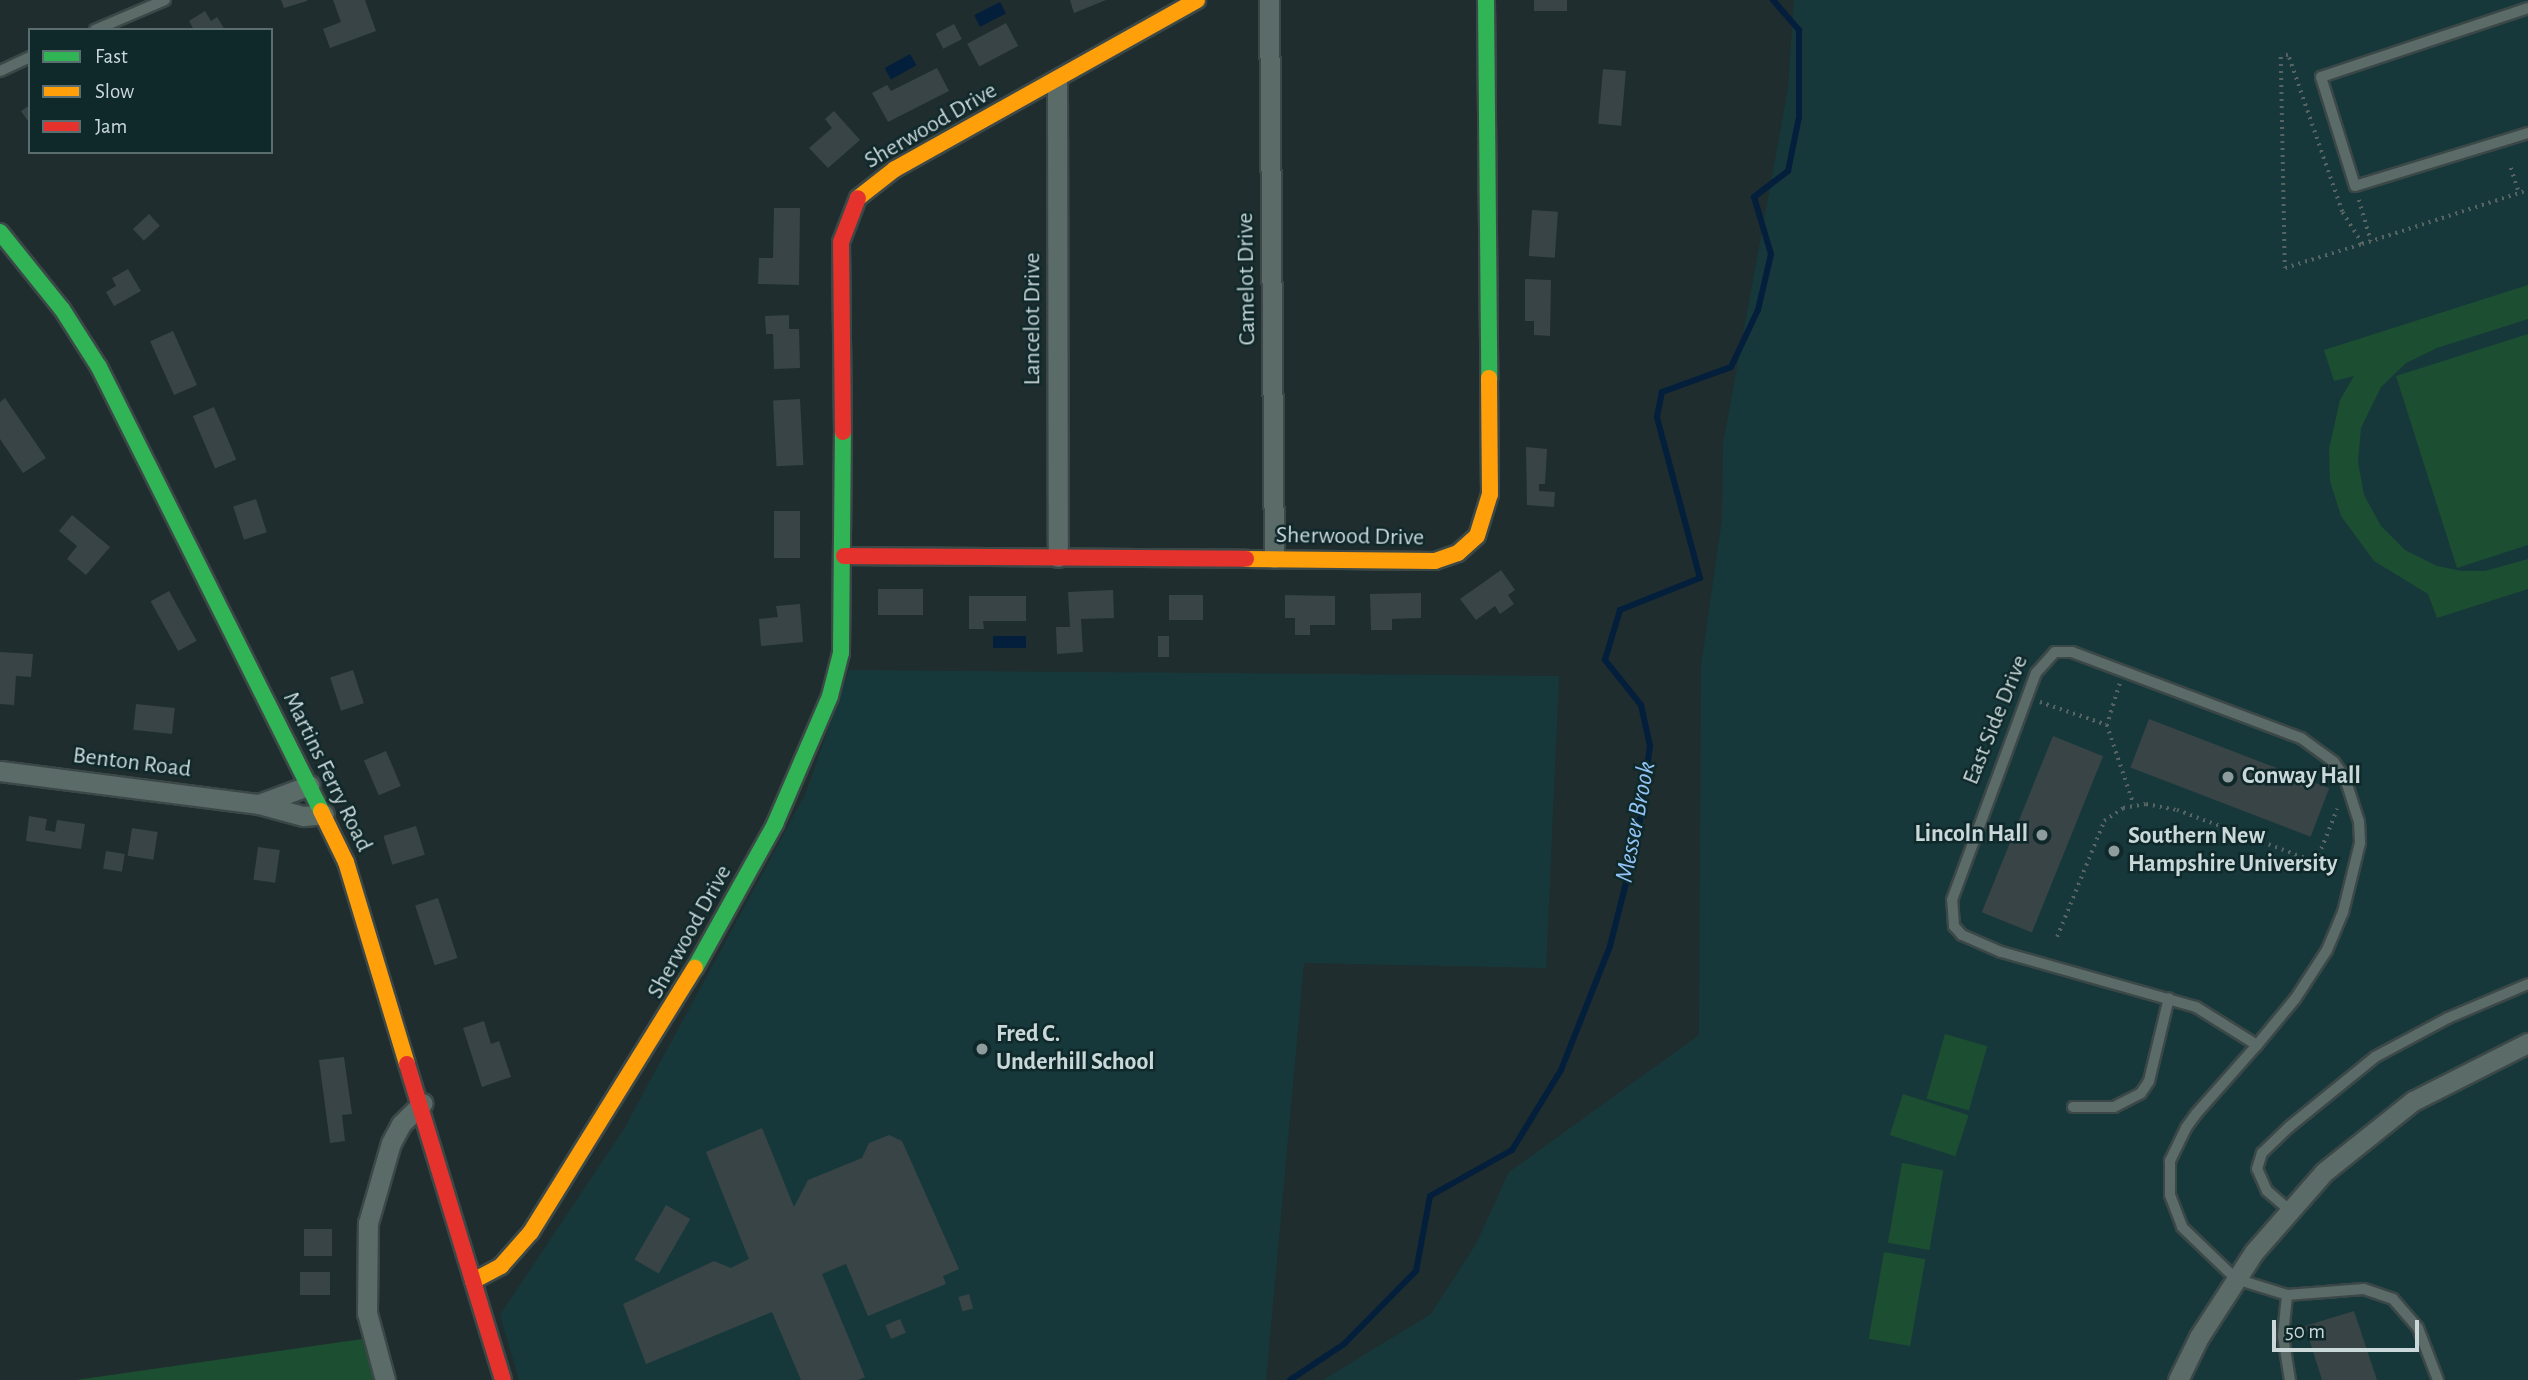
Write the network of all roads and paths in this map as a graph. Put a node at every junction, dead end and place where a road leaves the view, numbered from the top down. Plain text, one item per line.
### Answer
1 (165, 0) edge
2 (1196, 0) edge
3 (1269, 0) edge
4 (1486, 0) edge
5 (2528, 8) edge
6 (100, 28) edge
7 (28, 58) edge
8 (0, 71) edge
9 (1057, 81) junction
10 (2528, 133) edge
11 (2511, 168) dead end
12 (2355, 186) junction
13 (2528, 190) edge
14 (2519, 193) junction
15 (0, 232) edge
16 (2371, 241) junction
17 (2362, 244) junction
18 (844, 556) junction
19 (1058, 557) junction
20 (1274, 558) junction
21 (2115, 699) dead end
22 (2054, 707) dead end
23 (2107, 725) junction
24 (0, 771) edge
25 (310, 785) junction
26 (259, 804) junction
27 (2134, 805) junction
28 (2337, 809) dead end
29 (324, 814) junction
30 (2057, 937) dead end
31 (2528, 984) edge
32 (2169, 998) junction
33 (2528, 1043) edge
34 (2257, 1045) junction
35 (423, 1103) junction
36 (2073, 1107) dead end
37 (2288, 1209) junction
38 (2236, 1279) junction
39 (474, 1281) junction
40 (2287, 1295) junction
41 (385, 1380) edge
42 (503, 1380) edge
43 (2178, 1380) edge
44 (2290, 1380) edge
45 (2438, 1380) edge

1 - 6 lane
2 - 9 street, Sherwood Drive
3 - 20 street, Camelot Drive
4 - 20 street, Sherwood Drive
5 - 12 lane
7 - 8 lane
9 - 18 street, Sherwood Drive
9 - 19 street, Lancelot Drive
10 - 12 lane
11 - 14 path
12 - 16 path
13 - 14 path
14 - 16 path
15 - 25 street, Martins Ferry Road
16 - 17 path
17 - 17 path
18 - 19 street, Sherwood Drive
18 - 39 street, Sherwood Drive
19 - 20 street, Sherwood Drive
21 - 23 path
22 - 23 path
23 - 27 path
24 - 26 street, Benton Road
25 - 26 street, Benton Road
25 - 29 street, Martins Ferry Road
26 - 29 street, Benton Road
27 - 28 path
27 - 30 path
29 - 35 street, Martins Ferry Road
31 - 37 lane
32 - 34 lane, East Side Drive
32 - 34 lane, East Side Drive
32 - 36 lane
33 - 37 street
34 - 38 lane, East Side Drive
35 - 39 street, Martins Ferry Road
35 - 41 street
37 - 38 street
38 - 40 lane
38 - 43 street
39 - 42 street, Martins Ferry Road
40 - 44 lane
40 - 45 lane

